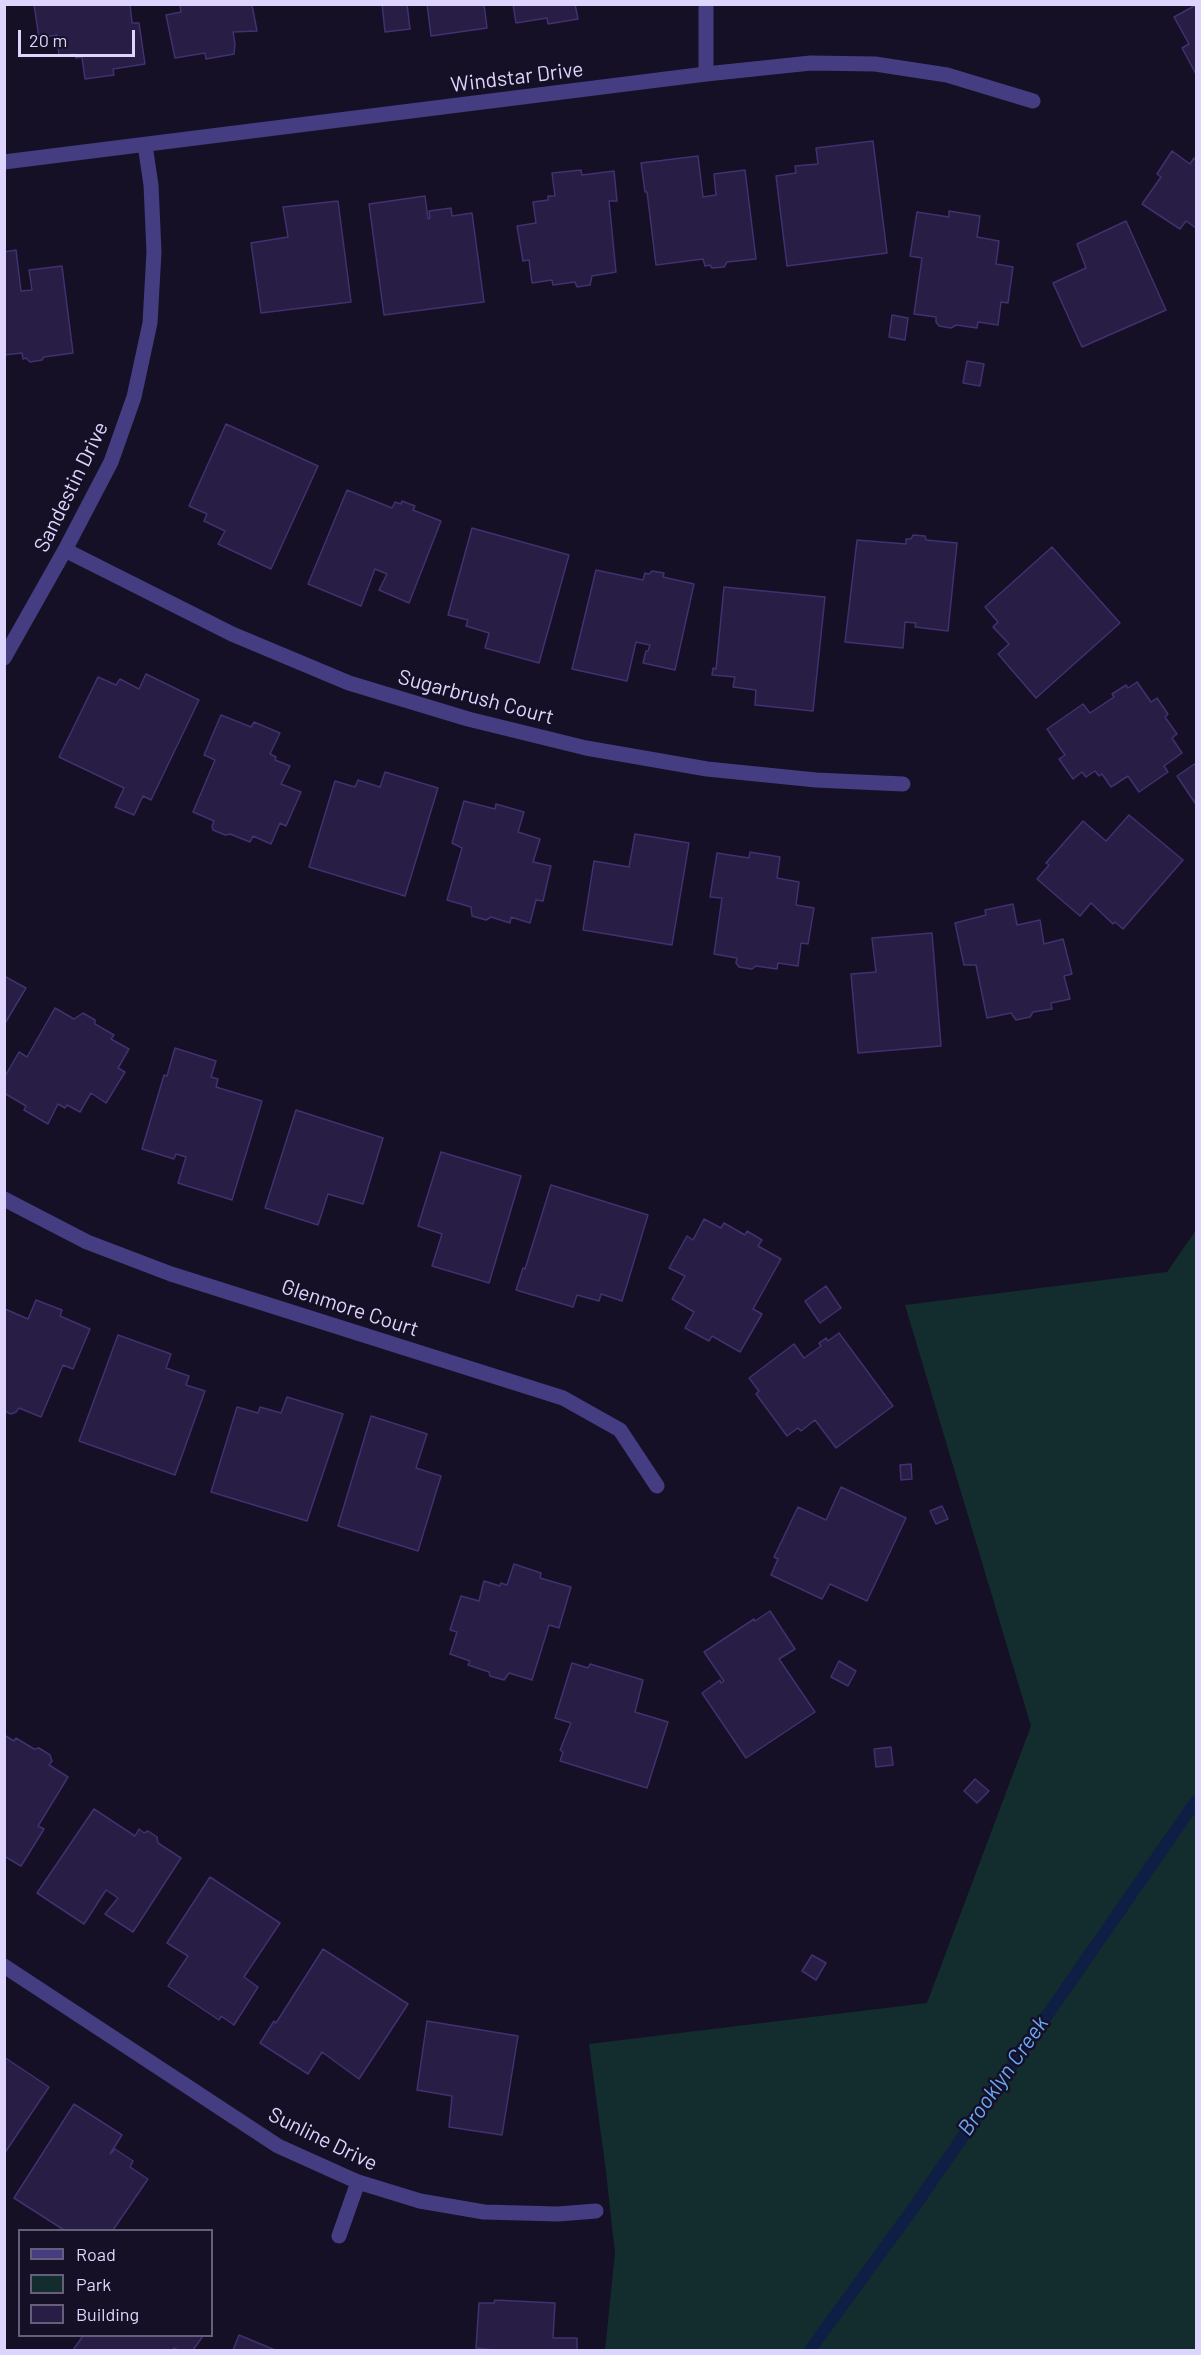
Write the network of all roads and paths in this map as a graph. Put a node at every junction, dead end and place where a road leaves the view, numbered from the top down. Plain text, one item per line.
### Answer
1 (706, 4) edge
2 (706, 74) junction
3 (1033, 101) dead end
4 (146, 145) junction
5 (4, 162) edge
6 (66, 550) junction
7 (4, 658) edge
8 (903, 784) dead end
9 (4, 1200) edge
10 (657, 1486) dead end
11 (4, 1966) edge
12 (358, 2182) junction
13 (596, 2211) dead end
14 (339, 2236) dead end

1 - 2 street
2 - 3 street, Windstar Drive
2 - 4 street, Windstar Drive
4 - 5 street, Windstar Drive
4 - 6 street, Sandestin Drive
6 - 7 street, Sandestin Drive
6 - 8 street, Sugarbrush Court
9 - 10 street, Glenmore Court
11 - 12 street, Sunline Drive
12 - 13 street, Sunline Drive
12 - 14 street

